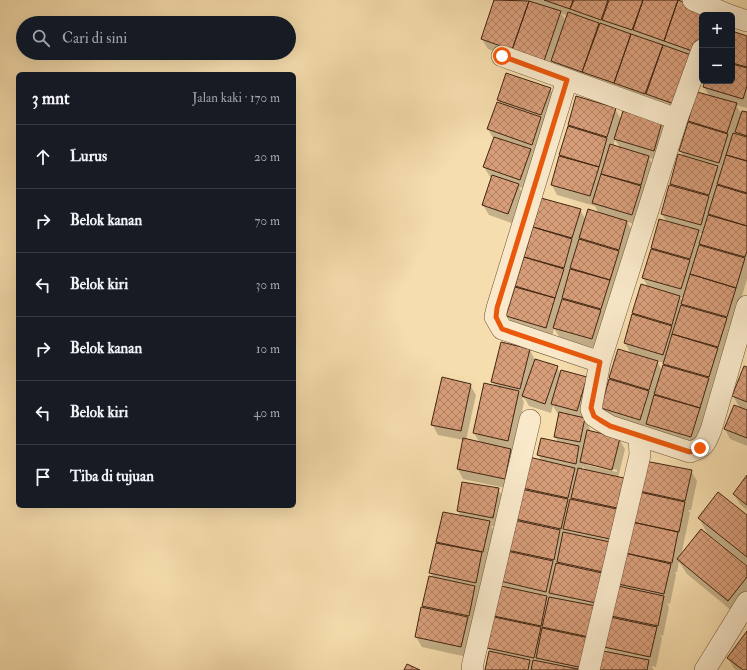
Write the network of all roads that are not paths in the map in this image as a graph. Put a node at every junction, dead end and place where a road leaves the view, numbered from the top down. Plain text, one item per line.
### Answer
1 (693, 0) edge
2 (719, 12) edge
3 (735, 18) edge
4 (747, 21) edge
5 (502, 56) dead end
6 (699, 58) edge
7 (567, 80) junction
8 (677, 119) junction
9 (747, 306) edge
10 (600, 362) junction
11 (530, 420) dead end
12 (639, 436) junction
13 (747, 602) edge
14 (473, 670) edge
15 (589, 670) edge
16 (705, 670) edge

1 - 2 street
3 - 4 street
5 - 7 street
6 - 8 street
7 - 8 street
7 - 10 street
8 - 10 street
9 - 12 street
10 - 12 street
11 - 14 street
12 - 15 street
13 - 16 street

